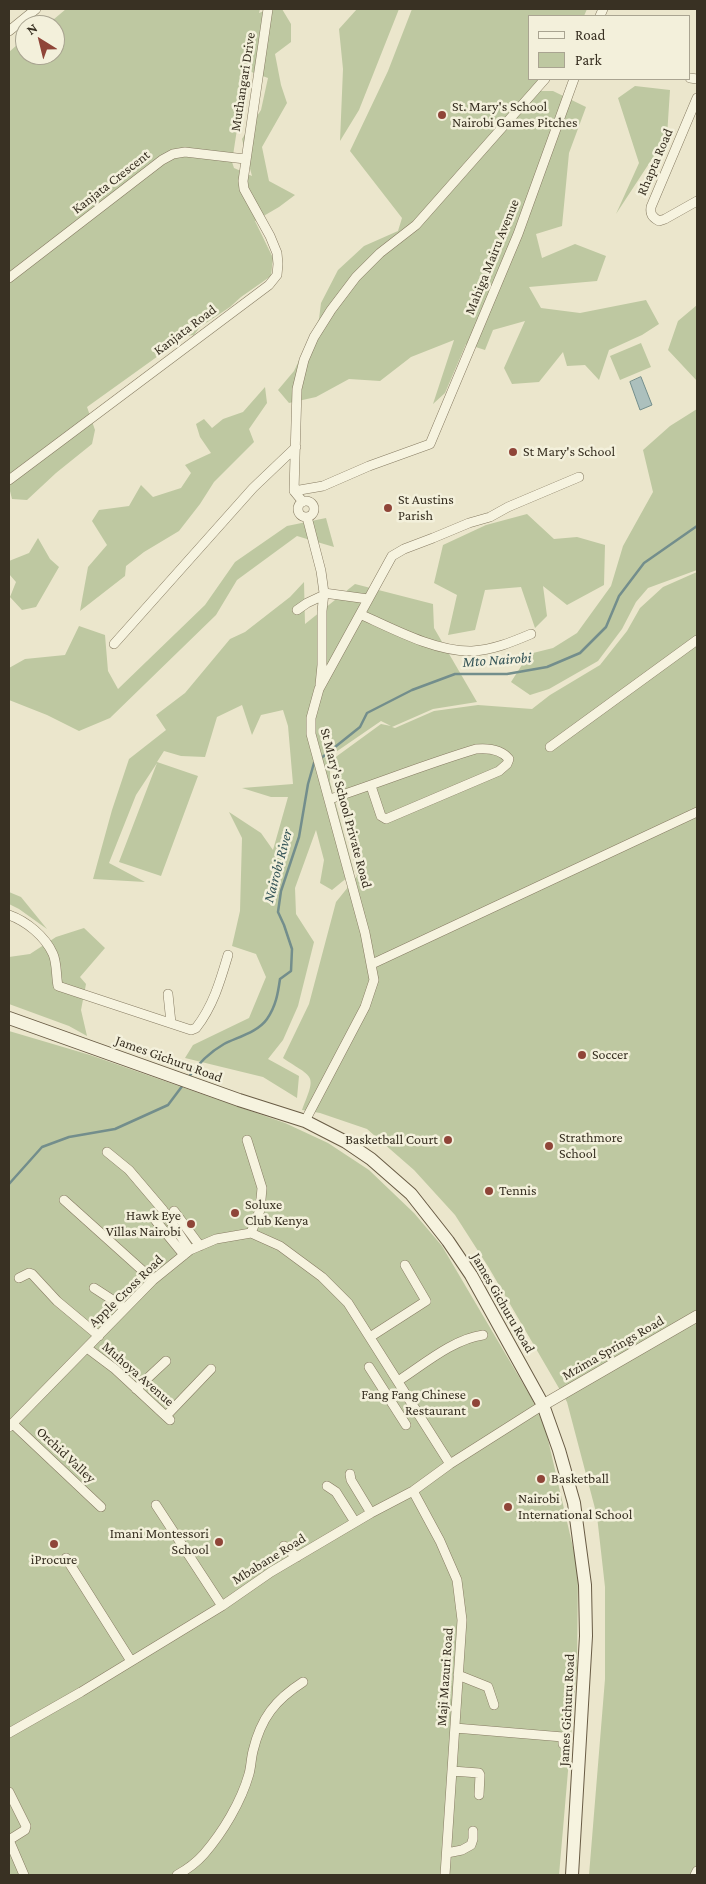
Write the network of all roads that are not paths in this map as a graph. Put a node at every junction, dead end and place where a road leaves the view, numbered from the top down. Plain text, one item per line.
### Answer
1 (36, 9) edge
2 (268, 9) edge
3 (11, 30) edge
4 (544, 80) edge
5 (574, 80) edge
6 (697, 98) edge
7 (245, 159) junction
8 (697, 201) edge
9 (9, 278) edge
10 (296, 447) junction
11 (579, 476) dead end
12 (9, 480) edge
13 (294, 491) junction
14 (324, 594) junction
15 (368, 599) junction
16 (297, 610) dead end
17 (360, 614) junction
18 (531, 634) dead end
19 (697, 640) edge
20 (114, 644) dead end
21 (319, 689) junction
22 (550, 747) dead end
23 (371, 786) junction
24 (330, 799) junction
25 (697, 812) edge
26 (9, 915) edge
27 (228, 955) dead end
28 (372, 964) junction
29 (168, 994) dead end
30 (9, 1018) edge
31 (170, 1023) junction
32 (304, 1121) junction
33 (247, 1140) dead end
34 (106, 1152) dead end
35 (64, 1200) dead end
36 (174, 1211) dead end
37 (156, 1221) dead end
38 (251, 1234) junction
39 (200, 1246) junction
40 (187, 1253) junction
41 (404, 1265) dead end
42 (19, 1278) dead end
43 (153, 1280) junction
44 (94, 1288) dead end
45 (125, 1308) junction
46 (697, 1316) edge
47 (483, 1335) dead end
48 (99, 1336) junction
49 (370, 1337) junction
50 (87, 1348) junction
51 (166, 1361) dead end
52 (369, 1367) dead end
53 (210, 1369) dead end
54 (398, 1381) junction
55 (136, 1389) junction
56 (409, 1398) junction
57 (543, 1406) junction
58 (395, 1408) junction
59 (406, 1425) dead end
60 (11, 1426) edge
61 (450, 1464) junction
62 (350, 1474) dead end
63 (327, 1486) dead end
64 (413, 1491) junction
65 (156, 1505) dead end
66 (101, 1507) dead end
67 (371, 1513) junction
68 (355, 1522) junction
69 (284, 1546) dead end
70 (297, 1557) junction
71 (66, 1558) dead end
72 (222, 1606) junction
73 (131, 1661) junction
74 (458, 1675) junction
75 (303, 1682) dead end
76 (494, 1705) dead end
77 (455, 1728) junction
78 (9, 1733) edge
79 (563, 1744) dead end
80 (452, 1771) junction
81 (9, 1792) edge
82 (479, 1795) dead end
83 (473, 1831) dead end
84 (9, 1840) edge
85 (447, 1853) junction
86 (697, 1871) edge
87 (24, 1875) edge
88 (177, 1875) edge
89 (446, 1875) edge
90 (572, 1875) edge
91 (695, 1875) edge

1 - 3 street
2 - 7 street, Muthangari Drive
4 - 10 street
5 - 13 street, Mahiga Mairu Avenue
6 - 8 street, Rhapta Road
7 - 9 street, Kanjata Crescent
7 - 12 street, Kanjata Road
10 - 13 street
10 - 20 street
11 - 15 street, St Mary's School Private Road
13 - 14 street
14 - 15 street
14 - 16 street
14 - 21 street
15 - 17 street, St Mary's School Private Road
17 - 18 street
17 - 21 street, St Mary's School Private Road
19 - 22 street
21 - 24 street, St Mary's School Private Road
23 - 23 street
23 - 24 street
24 - 28 street, St Mary's School Private Road
25 - 28 street
26 - 31 street
27 - 31 street
28 - 32 street, St Mary's School Private Road
29 - 31 street
30 - 32 main road, James Gichuru Road
32 - 57 main road, James Gichuru Road
33 - 38 street
34 - 40 street
35 - 43 street
36 - 39 street
37 - 40 street
38 - 39 street, Apple Cross Road
38 - 49 street
39 - 40 street, Apple Cross Road
40 - 43 street, Apple Cross Road
41 - 49 street
42 - 48 street
43 - 45 street, Apple Cross Road
44 - 45 street
45 - 48 street, Apple Cross Road
46 - 57 street, Mzima Springs Road
47 - 54 street
48 - 50 street, Apple Cross Road
49 - 54 street
50 - 55 street, Muhoya Avenue
50 - 60 street, Apple Cross Road
51 - 55 street
52 - 58 street
53 - 55 street, Muhoya Avenue
54 - 56 street
56 - 58 street
56 - 61 street
57 - 61 street, Mbabane Road
57 - 90 main road, James Gichuru Road
58 - 59 street
60 - 66 street, Orchid Valley
61 - 64 street, Mbabane Road
62 - 67 street
63 - 68 street
64 - 67 street, Mbabane Road
64 - 74 street, Maji Mazuri Road
65 - 72 street
67 - 68 street, Mbabane Road
68 - 70 street, Mbabane Road
69 - 70 street
70 - 72 street, Mbabane Road
71 - 73 street
72 - 73 street, Mbabane Road
73 - 78 street, Mbabane Road
74 - 76 street
74 - 77 street, Maji Mazuri Road
75 - 88 street
77 - 79 street
77 - 80 street, Maji Mazuri Road
80 - 82 street
80 - 85 street, Maji Mazuri Road
81 - 84 street
83 - 85 street
84 - 87 street
85 - 89 street, Maji Mazuri Road
86 - 91 street

